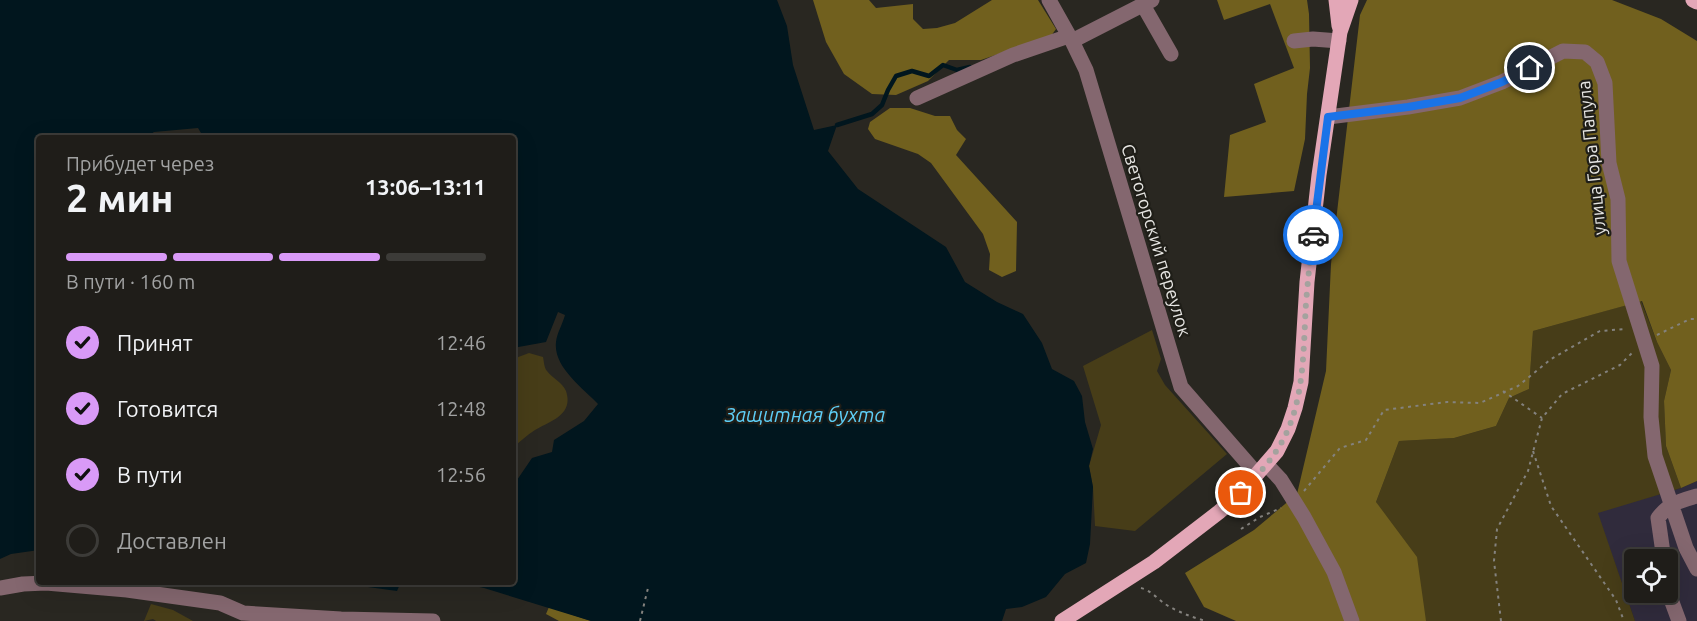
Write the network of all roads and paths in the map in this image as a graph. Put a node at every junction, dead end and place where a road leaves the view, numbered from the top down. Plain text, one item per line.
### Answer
1 (1049, 0) edge
2 (1336, 0) edge
3 (1350, 0) edge
4 (1693, 0) edge
5 (1697, 2) edge
6 (1147, 3) edge
7 (1340, 36) junction
8 (1071, 38) junction
9 (1294, 41) dead end
10 (1171, 54) dead end
11 (917, 98) dead end
12 (1328, 117) junction
13 (1697, 319) edge
14 (1642, 335) junction
15 (1503, 391) junction
16 (1542, 418) junction
17 (1340, 448) dead end
18 (1533, 451) junction
19 (1262, 469) junction
20 (1697, 496) edge
21 (1669, 498) junction
22 (1691, 547) edge
23 (1662, 549) edge
24 (1697, 569) edge
25 (36, 583) edge
26 (69, 585) edge
27 (0, 588) edge
28 (648, 588) dead end
29 (1138, 588) dead end
30 (1672, 603) edge
31 (240, 617) edge
32 (433, 621) edge
33 (640, 621) edge
34 (1062, 621) edge
35 (1206, 621) edge
36 (1352, 621) edge
37 (1501, 621) edge
38 (1624, 621) edge
39 (1679, 621) edge

1 - 8 street, Светогорский переулок
2 - 7 main road
3 - 7 main road
4 - 5 main road
6 - 8 street
6 - 10 street
7 - 9 street
7 - 12 main road
8 - 11 street
8 - 19 street, Светогорский переулок
12 - 14 street, улица Гора Папула
12 - 19 main road
13 - 14 path
14 - 15 path
14 - 16 path
14 - 21 street, улица Гора Папула
15 - 16 path
15 - 17 path
16 - 18 path
18 - 37 path
18 - 38 path
19 - 34 main road
19 - 36 street, Светогорский переулок
20 - 21 street
21 - 22 street, улица Гора Папула
21 - 23 street
22 - 24 street, улица Гора Папула
25 - 27 street
26 - 31 street
28 - 33 path
29 - 35 path
30 - 39 street
31 - 32 street

